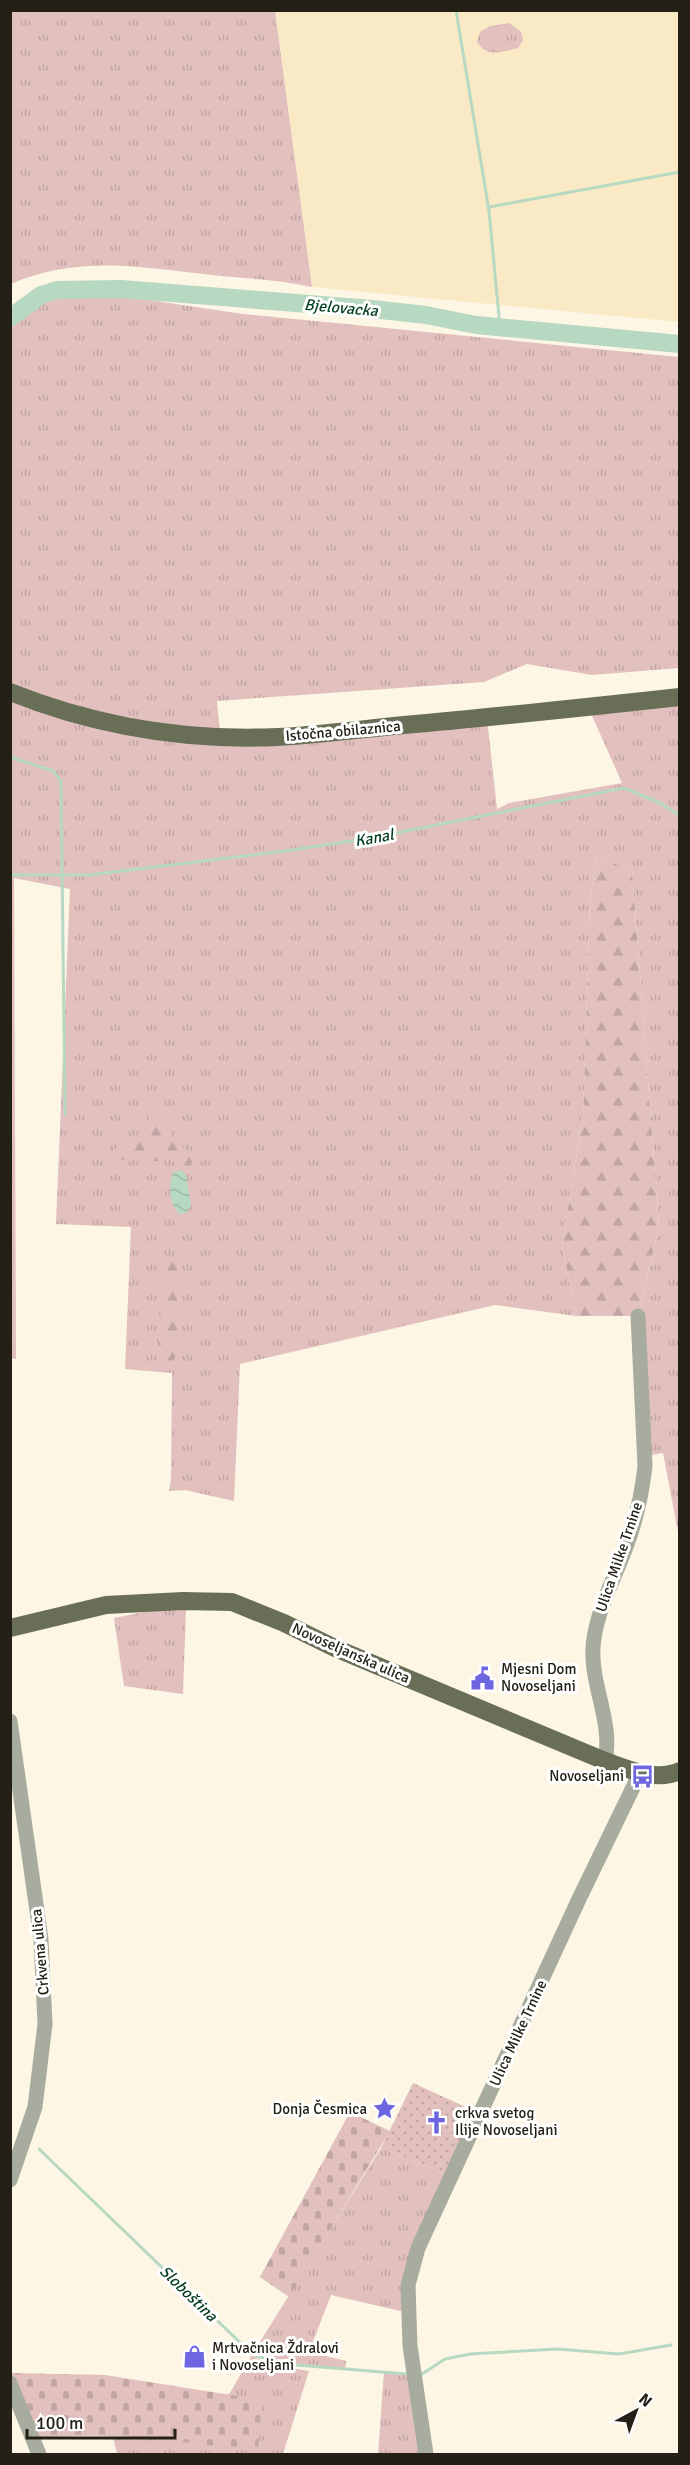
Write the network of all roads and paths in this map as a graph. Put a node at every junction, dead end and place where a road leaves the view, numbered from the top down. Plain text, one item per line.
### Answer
1 (10, 692) edge
2 (680, 697) edge
3 (638, 1316) dead end
4 (10, 1628) edge
5 (10, 1721) edge
6 (605, 1761) junction
7 (680, 1771) edge
8 (639, 1773) junction
9 (10, 2180) edge
10 (10, 2383) edge
11 (39, 2454) edge
12 (426, 2454) edge

1 - 2 main road, Istočna obilaznica
3 - 6 street, Ulica Milke Trnine
4 - 6 main road, Novoseljanska ulica
5 - 9 street, Crkvena ulica
6 - 8 main road, Novoseljanska ulica
7 - 8 main road, Novoseljanska ulica
8 - 12 street, Ulica Milke Trnine
10 - 11 street

